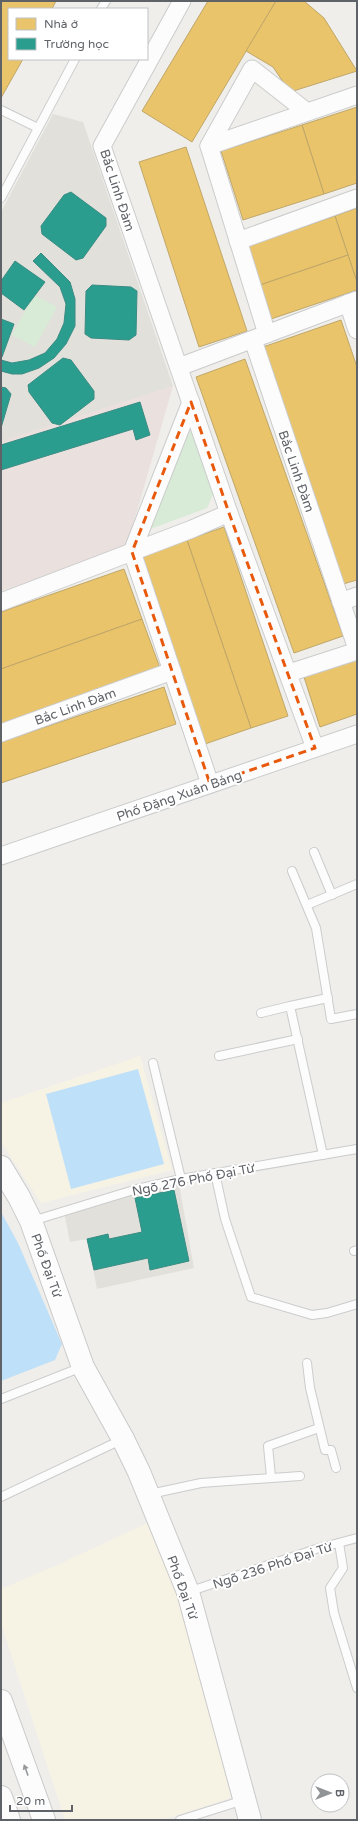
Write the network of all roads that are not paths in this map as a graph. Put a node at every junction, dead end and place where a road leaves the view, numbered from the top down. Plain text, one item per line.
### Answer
1 (182, 1) edge
2 (74, 60) edge
3 (357, 95) edge
4 (1, 110) edge
5 (307, 112) junction
6 (38, 128) junction
7 (209, 146) junction
8 (1, 198) edge
9 (357, 198) edge
10 (238, 241) junction
11 (352, 302) edge
12 (357, 330) edge
13 (260, 337) junction
14 (179, 367) junction
15 (191, 402) junction
16 (229, 513) junction
17 (132, 552) junction
18 (349, 599) edge
19 (1, 602) edge
20 (357, 650) edge
21 (172, 671) junction
22 (288, 673) junction
23 (1, 733) edge
24 (357, 734) edge
25 (315, 748) junction
26 (210, 784) junction
27 (314, 852) dead end
28 (1, 856) edge
29 (292, 871) dead end
30 (357, 884) edge
31 (332, 894) junction
32 (307, 905) junction
33 (328, 998) junction
34 (290, 1006) junction
35 (261, 1013) dead end
36 (357, 1014) edge
37 (298, 1039) junction
38 (219, 1056) dead end
39 (153, 1063) dead end
40 (357, 1149) edge
41 (323, 1154) junction
42 (1, 1166) edge
43 (215, 1173) junction
44 (181, 1179) junction
45 (31, 1221) junction
46 (357, 1304) edge
47 (307, 1363) dead end
48 (83, 1367) junction
49 (1, 1399) edge
50 (319, 1428) junction
51 (123, 1439) junction
52 (336, 1468) dead end
53 (300, 1476) dead end
54 (271, 1477) junction
55 (147, 1495) junction
56 (1, 1497) edge
57 (357, 1538) edge
58 (339, 1543) junction
59 (188, 1592) junction
60 (357, 1688) edge
61 (1, 1701) edge
62 (1, 1797) edge
63 (247, 1810) edge
64 (9, 1820) edge
65 (44, 1820) edge
66 (180, 1820) edge

1 - 14 street, Bắc Linh Đàm
2 - 6 lane
3 - 5 street
4 - 6 lane
5 - 7 street
5 - 7 street
6 - 8 lane
7 - 10 street, Bắc Linh Đàm
9 - 10 street
10 - 13 street, Bắc Linh Đàm
11 - 12 street
11 - 13 street
13 - 14 street
13 - 18 street, Bắc Linh Đàm
14 - 15 street, Bắc Linh Đàm
15 - 16 street, Bắc Linh Đàm
15 - 17 street
16 - 17 street
16 - 22 street, Bắc Linh Đàm
17 - 19 street
17 - 21 street
18 - 20 street, Bắc Linh Đàm
20 - 22 street, Bắc Linh Đàm
21 - 23 street, Bắc Linh Đàm
21 - 26 street
22 - 25 street, Bắc Linh Đàm
24 - 25 street, Phố Đặng Xuân Bảng
25 - 26 street, Phố Đặng Xuân Bảng
26 - 28 street, Phố Đặng Xuân Bảng
27 - 31 lane
29 - 32 lane
30 - 31 lane
31 - 32 lane
32 - 33 lane
33 - 34 lane
33 - 36 lane
34 - 35 lane
34 - 37 lane
37 - 38 lane
37 - 41 lane
39 - 44 lane
40 - 41 lane, Ngõ 276 Phố Đại Từ
41 - 43 lane, Ngõ 276 Phố Đại Từ
42 - 45 street, Phố Đại Từ
43 - 44 lane, Ngõ 276 Phố Đại Từ
43 - 46 lane
44 - 45 lane, Ngõ 276 Phố Đại Từ
45 - 48 street, Phố Đại Từ
47 - 50 lane
48 - 49 lane
48 - 51 street, Phố Đại Từ
50 - 52 lane
50 - 54 lane
51 - 55 street, Phố Đại Từ
51 - 56 lane
53 - 54 lane
54 - 55 lane
55 - 59 street, Phố Đại Từ
57 - 58 lane, Ngõ 236 Phố Đại Từ
58 - 59 lane, Ngõ 236 Phố Đại Từ
58 - 60 lane
59 - 63 street, Phố Đại Từ
65 -> 61 street
62 - 64 street
63 - 66 lane

